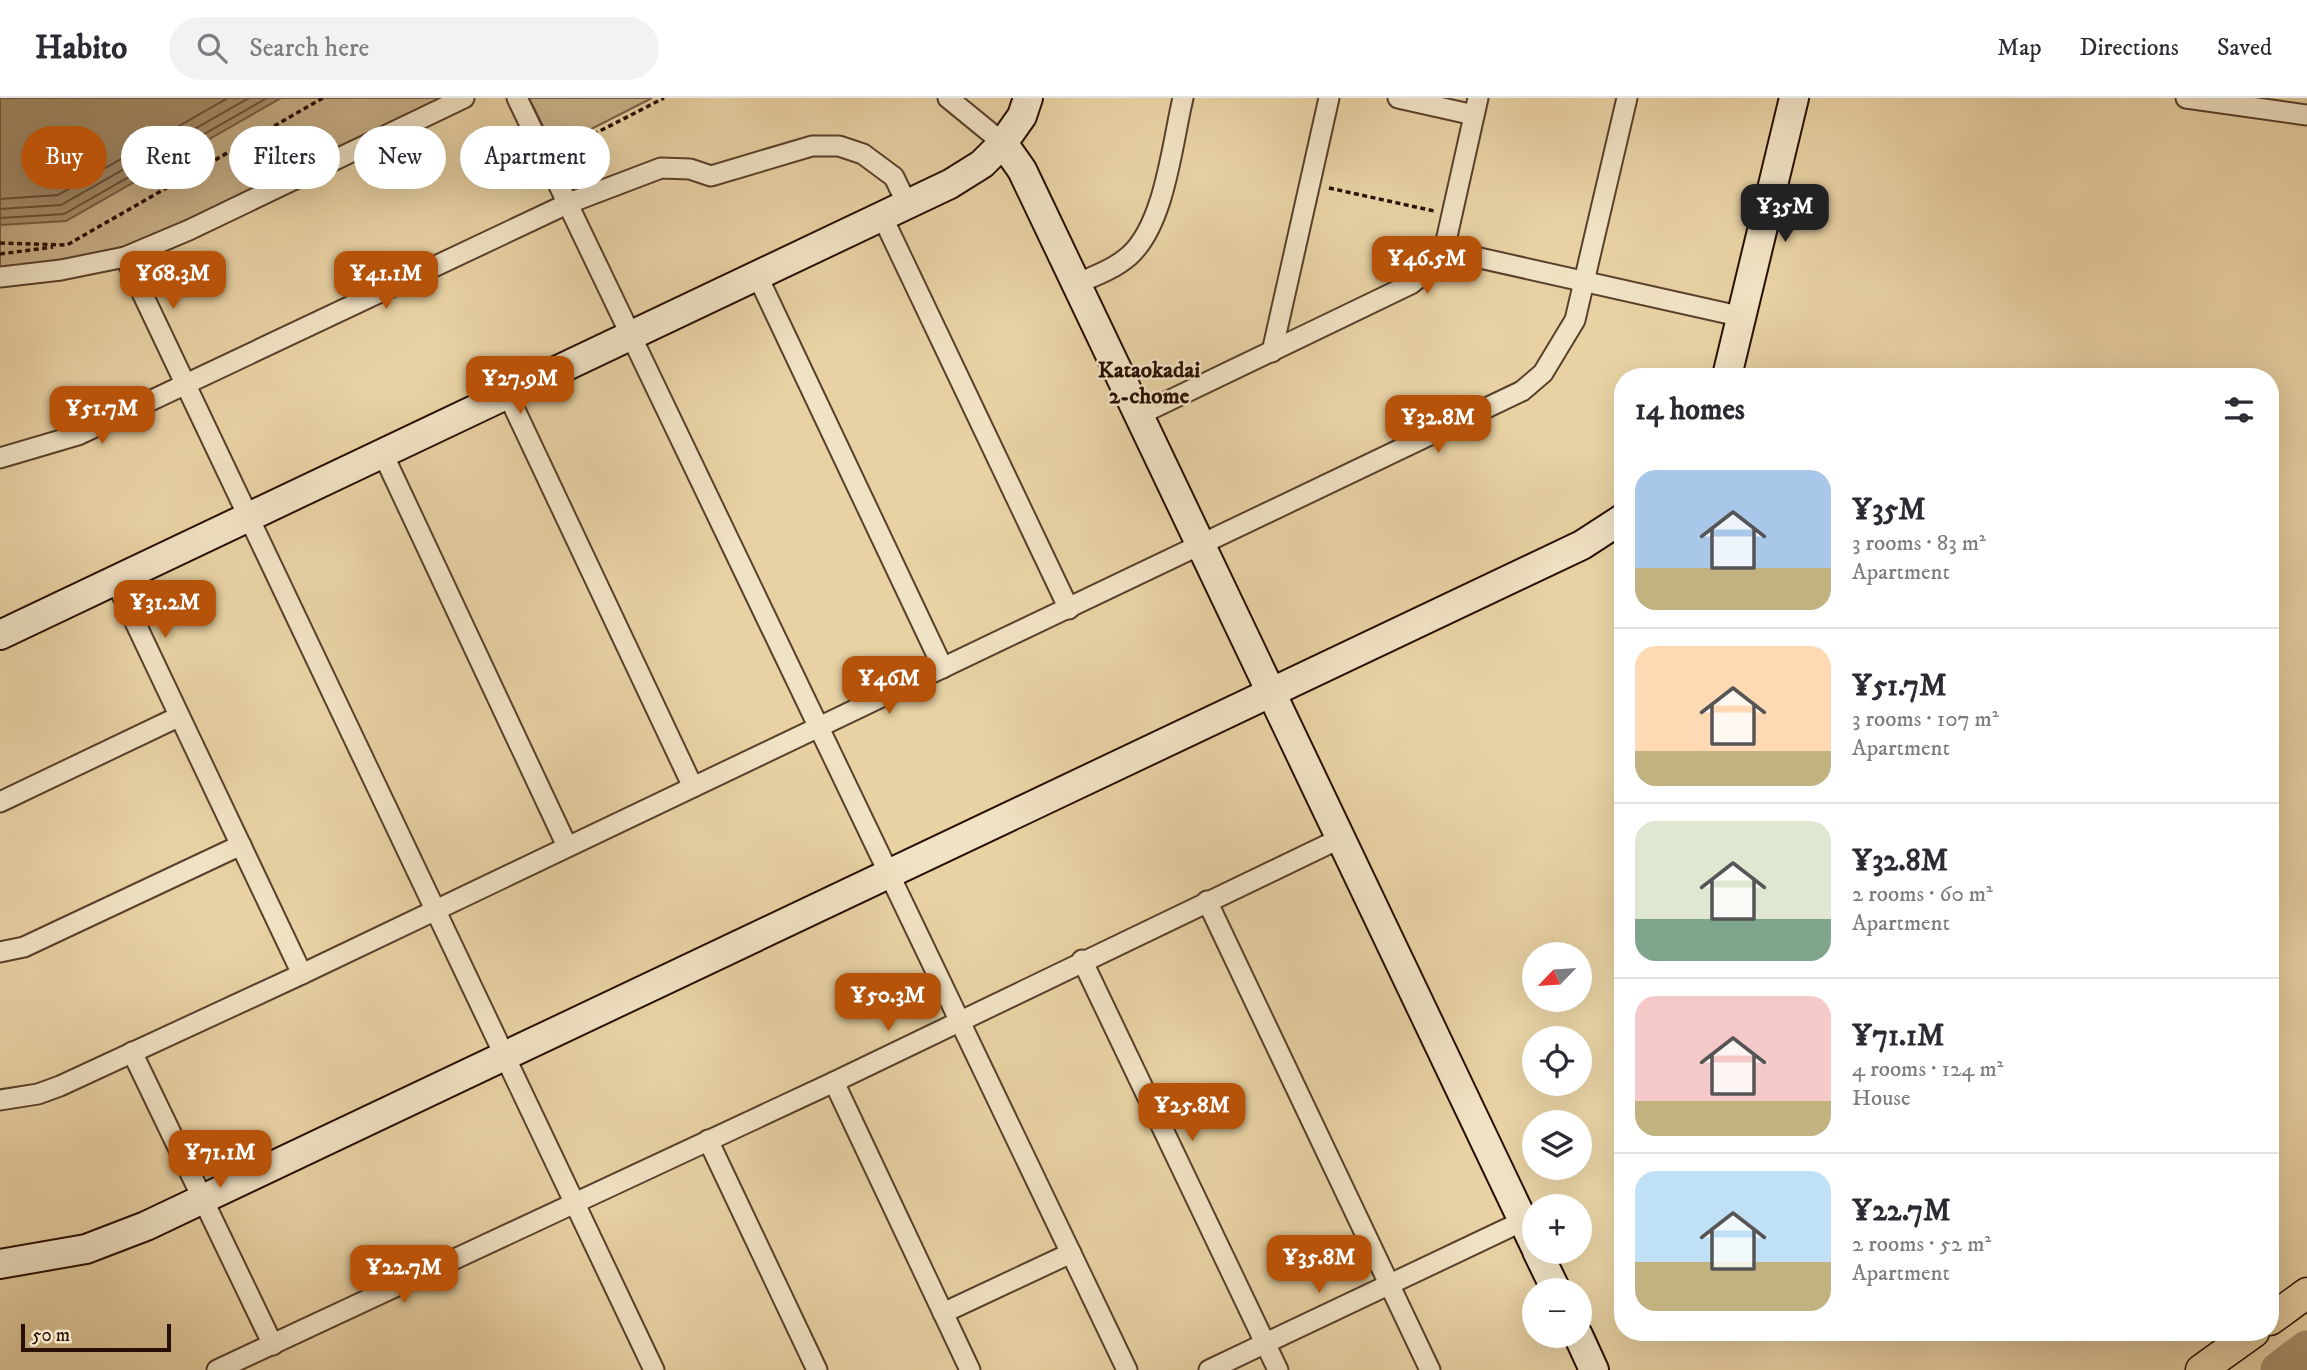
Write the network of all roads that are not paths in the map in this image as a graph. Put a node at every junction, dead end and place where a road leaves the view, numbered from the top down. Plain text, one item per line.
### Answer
1 (464, 98) edge
2 (517, 98) edge
3 (948, 98) edge
4 (1028, 98) edge
5 (1183, 98) edge
6 (1329, 98) edge
7 (1398, 98) edge
8 (1627, 98) edge
9 (1794, 98) edge
10 (2186, 98) edge
11 (1476, 106) edge
12 (2307, 115) edge
13 (1003, 143) junction
14 (569, 203) junction
15 (894, 210) junction
16 (1444, 250) junction
17 (125, 257) junction
18 (757, 275) junction
19 (0, 277) edge
20 (1583, 280) junction
21 (1076, 284) junction
22 (1743, 317) junction
23 (632, 334) junction
24 (1272, 352) junction
25 (1729, 368) edge
26 (186, 383) junction
27 (508, 395) junction
28 (1139, 415) junction
29 (383, 454) junction
30 (0, 458) edge
31 (248, 517) junction
32 (1614, 524) edge
33 (1202, 545) junction
34 (115, 580) junction
35 (1069, 609) junction
36 (0, 635) edge
37 (943, 668) junction
38 (1271, 691) junction
39 (178, 717) junction
40 (817, 728) junction
41 (692, 787) junction
42 (0, 802) edge
43 (1341, 838) junction
44 (241, 845) junction
45 (567, 846) junction
46 (888, 874) junction
47 (1207, 901) junction
48 (435, 910) junction
49 (0, 953) edge
50 (1082, 960) junction
51 (302, 974) junction
52 (960, 1020) junction
53 (132, 1052) junction
54 (505, 1055) junction
55 (834, 1082) junction
56 (0, 1100) edge
57 (708, 1140) junction
58 (202, 1199) junction
59 (574, 1202) junction
60 (1522, 1218) edge
61 (1522, 1236) edge
62 (1071, 1253) junction
63 (0, 1264) edge
64 (1390, 1284) junction
65 (2307, 1293) edge
66 (943, 1313) junction
67 (2279, 1313) edge
68 (2241, 1341) edge
69 (1265, 1343) junction
70 (273, 1345) junction
71 (1584, 1348) edge
72 (217, 1370) edge
73 (654, 1370) edge
74 (817, 1370) edge
75 (970, 1370) edge
76 (1127, 1370) edge
77 (1209, 1370) edge
78 (1278, 1370) edge
79 (1430, 1370) edge
80 (1594, 1370) edge
81 (2201, 1370) edge

1 - 17 street
2 - 14 street
3 - 13 street
4 - 13 street
5 - 21 street
6 - 24 street
7 - 11 street
8 - 20 street
9 - 22 street
10 - 12 street
11 - 16 street
13 - 15 street
13 - 21 street
14 - 15 street
14 - 23 street
14 - 26 street
15 - 18 street
15 - 35 street
16 - 20 street
16 - 24 street
17 - 19 street
17 - 26 street
18 - 23 street
18 - 37 street
20 - 22 street
20 - 33 street
21 - 28 street
22 - 25 street
23 - 27 street
23 - 40 street
24 - 28 street
26 - 30 street
26 - 31 street
27 - 29 street
27 - 41 street
28 - 33 street
29 - 31 street
29 - 45 street
31 - 34 street
31 - 48 street
32 - 38 street
33 - 35 street
33 - 38 street
34 - 36 street
34 - 39 street
35 - 37 street
37 - 40 street
38 - 43 street
38 - 46 street
39 - 42 street
39 - 44 street
40 - 41 street
40 - 46 street
41 - 45 street
43 - 47 street
43 - 60 street
44 - 49 street
44 - 51 street
45 - 48 street
46 - 52 street
46 - 54 street
47 - 50 street
47 - 64 street
48 - 51 street
48 - 54 street
50 - 52 street
50 - 69 street
51 - 53 street
52 - 55 street
52 - 62 street
53 - 56 street
53 - 58 street
54 - 58 street
54 - 59 street
55 - 57 street
55 - 66 street
57 - 59 street
57 - 74 street
58 - 63 street
58 - 70 street
59 - 70 street
59 - 73 street
61 - 64 street
62 - 66 street
62 - 76 street
64 - 69 street
64 - 79 street
65 - 67 main road
66 - 75 street
68 - 81 main road
69 - 77 street
69 - 78 street
70 - 72 street
71 - 80 street

